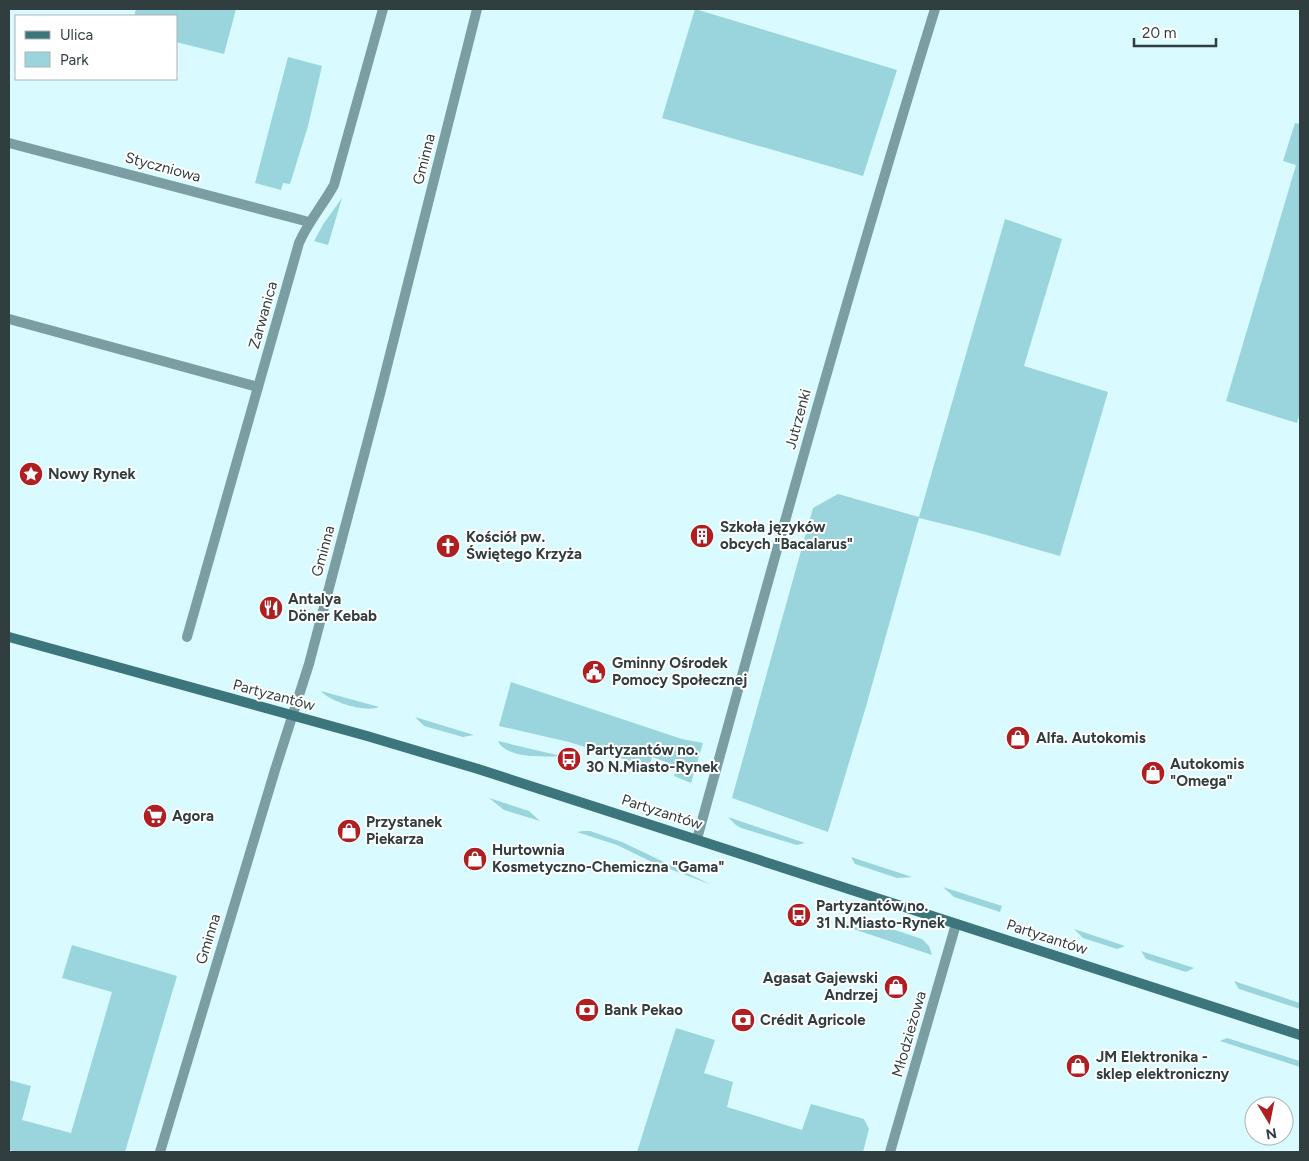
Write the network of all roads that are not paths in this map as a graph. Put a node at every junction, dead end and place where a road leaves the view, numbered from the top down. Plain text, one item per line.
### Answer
1 (383, 9) edge
2 (477, 9) edge
3 (935, 9) edge
4 (9, 143) edge
5 (309, 222) junction
6 (9, 318) edge
7 (258, 387) junction
8 (9, 637) edge
9 (187, 637) dead end
10 (292, 716) junction
11 (697, 839) junction
12 (956, 924) junction
13 (1300, 1035) edge
14 (160, 1152) edge
15 (890, 1152) edge

1 - 5 street, Zarwanica
2 - 10 street, Gminna
3 - 11 street, Jutrzenki
4 - 5 street, Styczniowa
5 - 7 street, Zarwanica
6 - 7 street
7 - 9 street, Zarwanica
8 - 10 main road, Partyzantów
10 - 11 main road, Partyzantów
10 - 14 street, Gminna
11 - 12 main road, Partyzantów
12 - 13 main road, Partyzantów
12 - 15 street, Młodzieżowa

